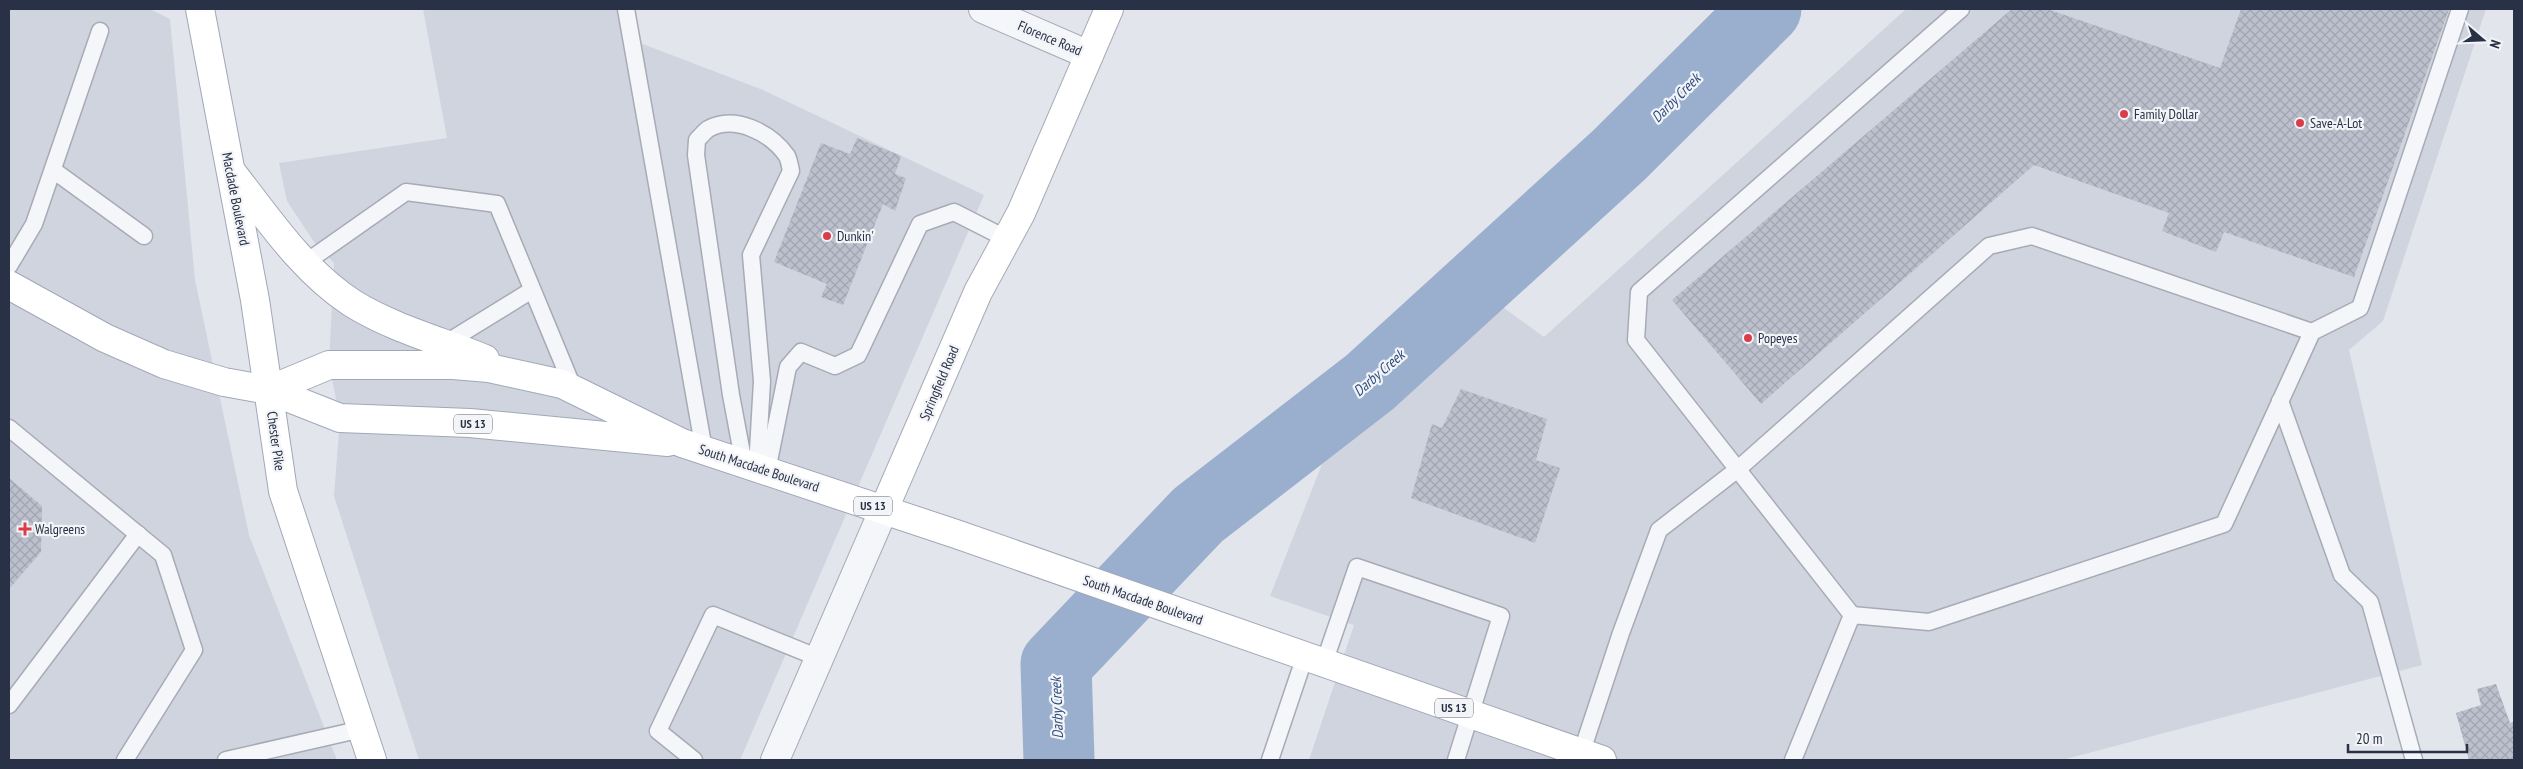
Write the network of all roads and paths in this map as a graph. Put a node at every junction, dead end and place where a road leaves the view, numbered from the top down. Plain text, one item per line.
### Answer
1 (200, 9) edge
2 (626, 9) edge
3 (983, 9) edge
4 (1109, 9) edge
5 (1961, 9) edge
6 (2460, 9) edge
7 (100, 31) dead end
8 (1089, 54) junction
9 (53, 170) junction
10 (231, 171) junction
11 (144, 236) dead end
12 (1007, 239) junction
13 (305, 263) junction
14 (9, 266) edge
15 (9, 285) edge
16 (532, 290) junction
17 (2312, 332) junction
18 (446, 343) junction
19 (526, 375) junction
20 (269, 390) junction
21 (574, 390) junction
22 (2280, 402) junction
23 (9, 428) edge
24 (693, 447) junction
25 (756, 467) junction
26 (1738, 469) junction
27 (884, 509) junction
28 (138, 534) junction
29 (1852, 615) junction
30 (819, 658) junction
31 (1315, 660) junction
32 (9, 705) edge
33 (1470, 714) junction
34 (362, 729) junction
35 (1588, 758) edge
36 (125, 760) edge
37 (226, 760) edge
38 (372, 760) edge
39 (694, 760) edge
40 (775, 760) edge
41 (1270, 760) edge
42 (1456, 760) edge
43 (1793, 760) edge
44 (2414, 760) edge

1 - 10 main road, Macdade Boulevard
2 - 24 lane
3 - 8 street, Florence Road
4 - 8 main road, Springfield Road
5 - 26 lane
6 - 17 lane
7 - 9 lane
8 - 12 main road, Springfield Road
9 - 11 lane
9 - 14 lane
10 - 13 main road
10 - 20 main road, Macdade Boulevard
12 - 25 lane
12 - 27 main road, Springfield Road
13 - 16 lane
13 - 18 main road
15 - 20 main road, US 13
16 - 18 lane
16 - 21 lane
17 - 22 lane
17 - 26 lane
18 - 19 main road
19 - 20 main road, South Macdade Boulevard / US 13
19 - 21 main road, South Macdade Boulevard / US 13
20 - 24 main road, South Macdade Boulevard / US 13
20 - 34 main road, Chester Pike
21 - 24 main road, South Macdade Boulevard / US 13
22 - 29 lane
22 - 44 lane
23 - 28 lane
24 - 25 main road, South Macdade Boulevard / US 13
25 - 25 lane
25 - 27 main road, South Macdade Boulevard / US 13
26 - 29 lane
26 - 35 lane
27 - 30 street, Springfield Road
27 - 31 main road, South Macdade Boulevard / US 13
28 - 32 lane
28 - 36 lane
29 - 43 lane
30 - 39 lane
30 - 40 street, Springfield Road
31 - 33 main road, South Macdade Boulevard / US 13
31 - 33 lane
31 - 41 lane
33 - 35 main road, South Macdade Boulevard / US 13
33 - 42 lane
34 - 37 lane
34 - 38 main road, Chester Pike

